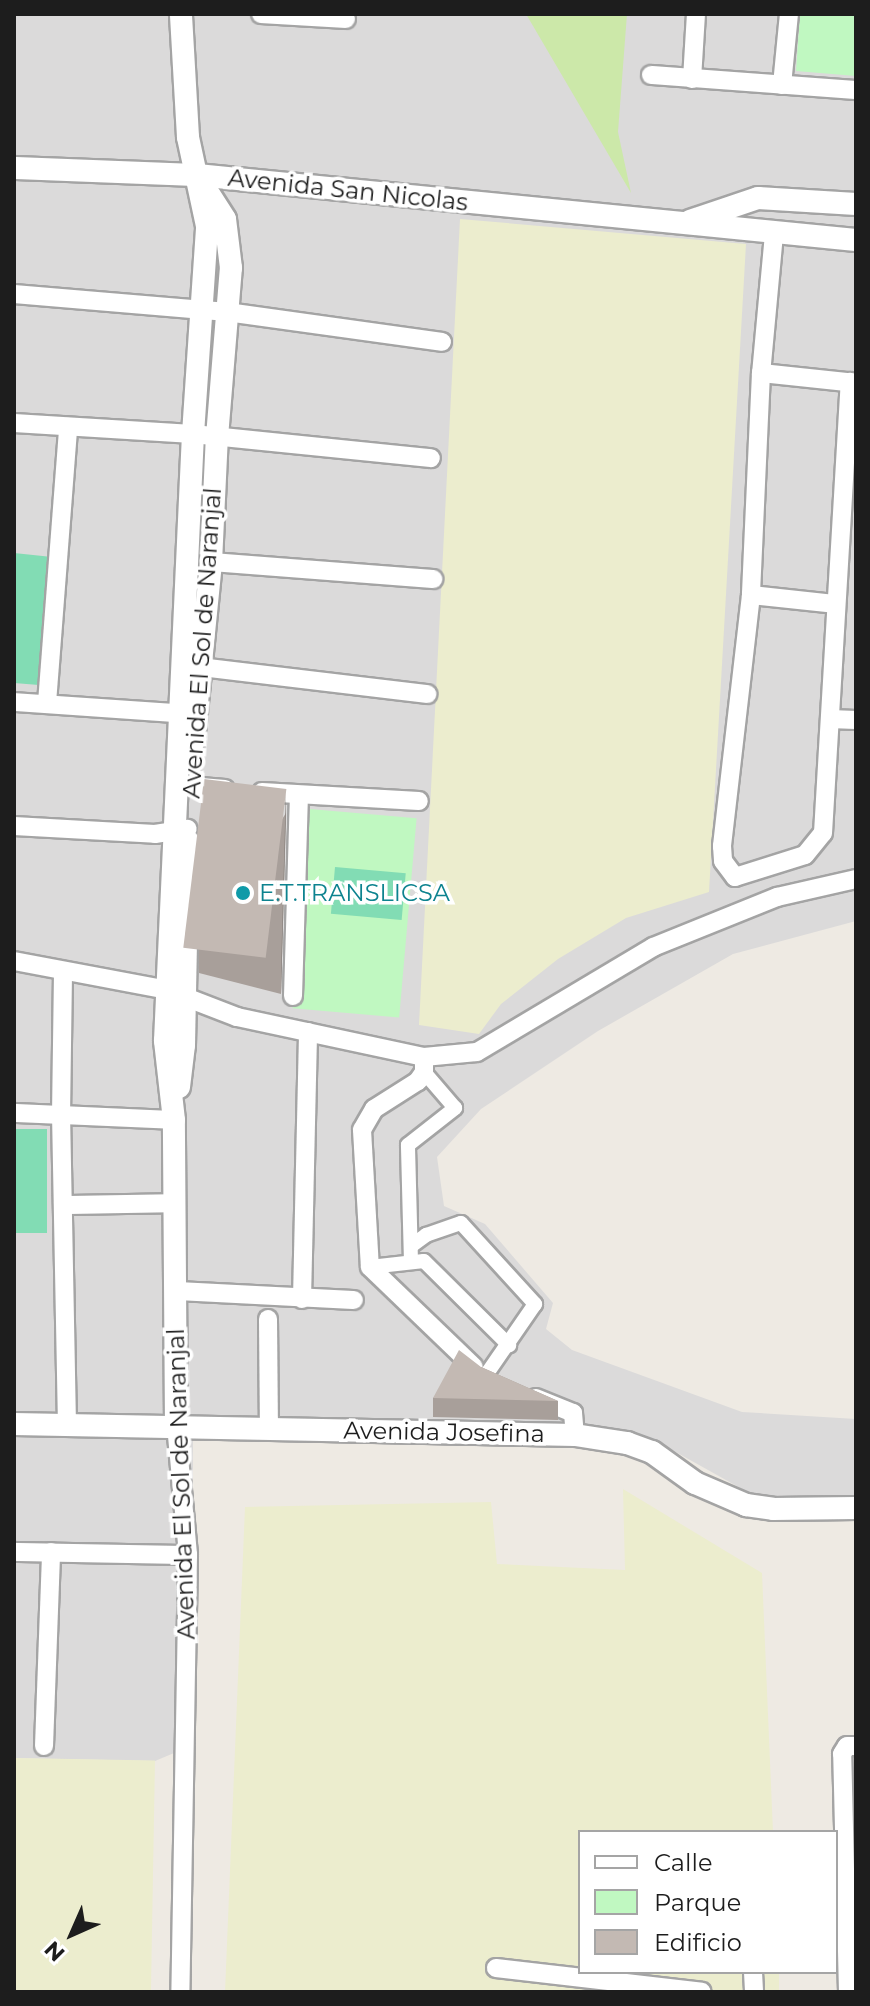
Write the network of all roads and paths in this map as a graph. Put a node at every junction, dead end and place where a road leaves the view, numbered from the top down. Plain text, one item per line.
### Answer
1 (181, 14) edge
2 (261, 14) edge
3 (696, 14) edge
4 (789, 14) edge
5 (346, 19) dead end
6 (651, 75) dead end
7 (692, 79) junction
8 (782, 85) junction
9 (856, 90) edge
10 (14, 168) edge
11 (197, 175) junction
12 (856, 204) edge
13 (682, 224) junction
14 (774, 234) junction
15 (856, 240) edge
16 (14, 294) edge
17 (201, 309) junction
18 (227, 312) junction
19 (442, 342) dead end
20 (761, 373) junction
21 (853, 382) edge
22 (14, 423) edge
23 (68, 427) junction
24 (193, 434) junction
25 (217, 437) junction
26 (431, 458) dead end
27 (211, 562) junction
28 (433, 579) dead end
29 (751, 595) junction
30 (835, 604) junction
31 (200, 667) junction
32 (427, 694) dead end
33 (14, 702) edge
34 (47, 703) junction
35 (187, 713) junction
36 (830, 719) junction
37 (856, 720) edge
38 (183, 786) junction
39 (299, 795) junction
40 (419, 801) dead end
41 (14, 826) edge
42 (181, 830) junction
43 (856, 879) edge
44 (14, 961) edge
45 (63, 973) junction
46 (176, 992) junction
47 (293, 996) dead end
48 (308, 1032) junction
49 (424, 1064) junction
50 (14, 1113) edge
51 (61, 1113) junction
52 (174, 1120) junction
53 (175, 1203) junction
54 (63, 1205) junction
55 (411, 1246) junction
56 (411, 1262) junction
57 (370, 1267) junction
58 (177, 1291) junction
59 (302, 1299) junction
60 (354, 1300) dead end
61 (268, 1319) dead end
62 (509, 1345) junction
63 (486, 1375) junction
64 (67, 1423) junction
65 (14, 1424) edge
66 (176, 1425) junction
67 (269, 1427) junction
68 (575, 1435) junction
69 (856, 1508) edge
70 (14, 1552) edge
71 (51, 1552) junction
72 (188, 1555) junction
73 (44, 1746) dead end
74 (856, 1746) edge
75 (496, 1968) dead end
76 (180, 1992) edge
77 (702, 1992) edge
78 (848, 1992) edge

1 - 11 street, Avenida El Sol de Naranjal
2 - 5 street
3 - 7 street
4 - 8 street
6 - 7 street
7 - 8 street
8 - 9 street
10 - 11 street, Avenida San Nicolas
11 - 13 street, Avenida San Nicolas
11 - 17 street, Avenida El Sol de Naranjal
11 - 18 street, Avenida El Sol de Naranjal
12 - 13 street, Avenida San Nicolas
13 - 14 street, Avenida San Nicolas
14 - 15 street, Avenida San Nicolas
14 - 20 street
16 - 17 street
17 - 18 street
17 - 24 street, Avenida El Sol de Naranjal
18 - 19 street
18 - 25 street, Avenida El Sol de Naranjal
20 - 21 street
20 - 29 street
21 - 30 street
22 - 23 street
23 - 24 street
23 - 34 street
24 - 25 street
24 - 35 street, Avenida El Sol de Naranjal
25 - 26 street
25 - 27 street, Avenida El Sol de Naranjal
27 - 28 street
27 - 31 street, Avenida El Sol de Naranjal
29 - 30 street
29 - 36 street
30 - 36 street
31 - 32 street
31 - 35 street, Avenida El Sol de Naranjal
33 - 34 street
34 - 35 street
35 - 38 street, Avenida El Sol de Naranjal
36 - 37 street
38 - 39 street
38 - 42 street, Avenida El Sol de Naranjal
39 - 40 street
39 - 47 street
41 - 42 street
42 - 46 street, Avenida El Sol de Naranjal
43 - 49 street
44 - 45 street
45 - 46 street
45 - 51 street
46 - 48 street
46 - 52 street, Avenida El Sol de Naranjal
48 - 49 street
48 - 59 street
49 - 55 street
49 - 57 street
50 - 51 street
51 - 52 street
51 - 54 street
52 - 53 street, Avenida El Sol de Naranjal
53 - 54 street
53 - 58 street, Avenida El Sol de Naranjal
54 - 64 street
55 - 56 street
55 - 62 street
56 - 57 street
56 - 62 street
57 - 63 street
58 - 59 street
58 - 66 street, Avenida El Sol de Naranjal
59 - 60 street
61 - 67 street
62 - 63 street
63 - 68 street
64 - 65 street, Avenida Josefina
64 - 66 street, Avenida Josefina
66 - 67 street, Avenida Josefina
66 - 72 street, Avenida El Sol de Naranjal
67 - 68 street, Avenida Josefina
68 - 69 street, Avenida Josefina
70 - 71 street
71 - 72 street
71 - 73 street
72 - 76 street, Avenida El Sol de Naranjal
74 - 78 street
75 - 77 street

